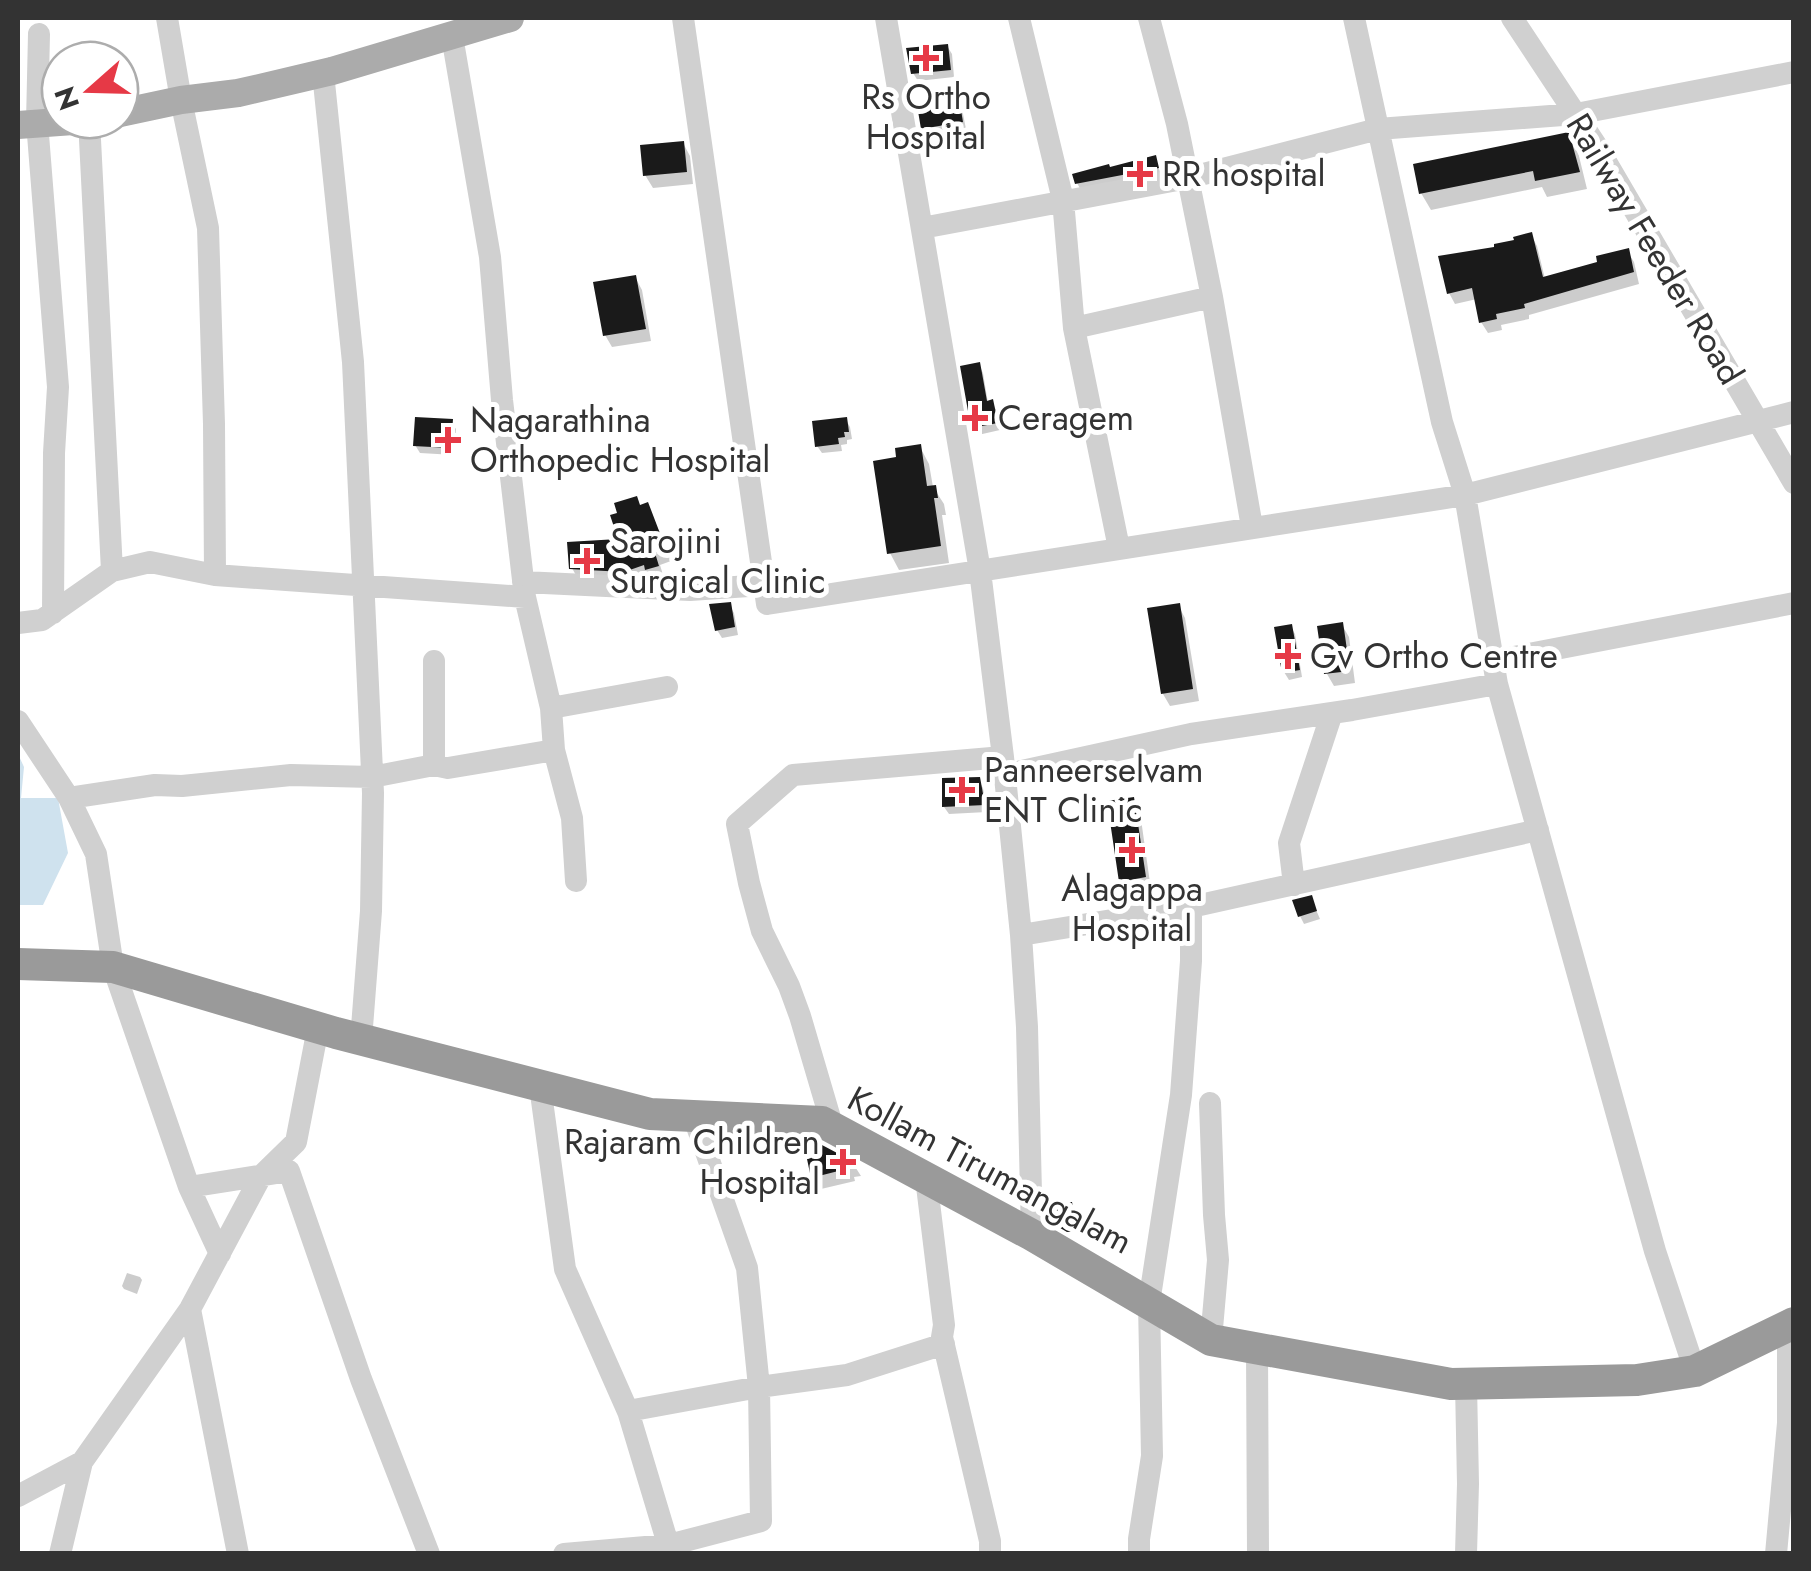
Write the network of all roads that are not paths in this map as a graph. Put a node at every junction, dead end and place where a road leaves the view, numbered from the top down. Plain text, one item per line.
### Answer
1 (167, 18) edge
2 (510, 18) edge
3 (683, 18) edge
4 (886, 18) edge
5 (1019, 18) edge
6 (1149, 18) edge
7 (1354, 18) edge
8 (1512, 18) edge
9 (39, 34) dead end
10 (452, 36) junction
11 (1794, 72) edge
12 (324, 73) junction
13 (181, 100) junction
14 (140, 109) edge
15 (1576, 114) junction
16 (27, 124) edge
17 (1378, 129) junction
18 (89, 140) edge
19 (1188, 178) junction
20 (1064, 200) junction
21 (922, 228) junction
22 (1212, 297) junction
23 (1074, 328) junction
24 (1794, 412) edge
25 (1758, 421) junction
26 (1794, 483) edge
27 (1464, 495) junction
28 (1252, 527) junction
29 (1119, 548) junction
30 (112, 571) junction
31 (980, 571) junction
32 (214, 574) junction
33 (765, 585) junction
34 (362, 587) junction
35 (524, 589) junction
36 (1794, 603) edge
37 (53, 613) junction
38 (18, 624) edge
39 (434, 662) dead end
40 (1494, 672) junction
41 (666, 686) dead end
42 (551, 708) junction
43 (1332, 713) junction
44 (18, 722) edge
45 (554, 750) junction
46 (434, 765) junction
47 (1003, 766) junction
48 (372, 776) junction
49 (69, 798) junction
50 (1538, 830) junction
51 (576, 881) dead end
52 (1294, 885) junction
53 (1191, 908) junction
54 (1021, 934) junction
55 (18, 964) edge
56 (114, 967) junction
57 (318, 1028) junction
58 (361, 1040) junction
59 (540, 1086) junction
60 (1210, 1103) dead end
61 (693, 1115) junction
62 (833, 1128) junction
63 (261, 1176) junction
64 (926, 1178) junction
65 (189, 1187) junction
66 (1032, 1236) junction
67 (220, 1254) junction
68 (1149, 1302) junction
69 (190, 1309) junction
70 (1791, 1324) edge
71 (1212, 1340) junction
72 (944, 1344) junction
73 (1256, 1348) junction
74 (1695, 1371) junction
75 (1466, 1384) junction
76 (760, 1387) junction
77 (630, 1416) junction
78 (82, 1462) junction
79 (18, 1496) edge
80 (670, 1549) edge
81 (60, 1554) edge
82 (238, 1554) edge
83 (429, 1554) edge
84 (564, 1554) edge
85 (990, 1554) edge
86 (1139, 1554) edge
87 (1258, 1554) edge
88 (1466, 1554) edge
89 (1776, 1554) edge

1 - 13 street
2 - 10 main road
3 - 33 street
4 - 21 street
5 - 20 street
6 - 19 street
7 - 17 street
8 - 15 street, Railway Feeder Road
9 - 16 street
10 - 12 main road
10 - 35 street
11 - 15 street
12 - 13 main road
12 - 34 street
13 - 14 main road
13 - 32 street
15 - 17 street
15 - 25 street, Railway Feeder Road
16 - 37 street
17 - 19 street
17 - 27 street
18 - 30 street
19 - 20 street
19 - 22 street
20 - 21 street
20 - 23 street
21 - 31 street
22 - 23 street
22 - 28 street
23 - 29 street
24 - 25 street
25 - 26 street, Railway Feeder Road
25 - 27 street
27 - 28 street
27 - 40 street
28 - 29 street
29 - 31 street
30 - 32 street
30 - 37 street
31 - 33 street
31 - 47 street
32 - 34 street
33 - 35 street
34 - 35 street
34 - 48 street
35 - 42 street
36 - 40 street
37 - 38 street
39 - 46 street
40 - 43 street
40 - 50 street
41 - 42 street
42 - 45 street
43 - 47 street
43 - 52 street
44 - 49 street
45 - 46 street
45 - 51 street
46 - 48 street
47 - 54 street
47 - 62 street
48 - 49 street
48 - 58 street
49 - 56 street
50 - 52 street
50 - 74 street
52 - 53 street
53 - 54 street
53 - 68 street
54 - 66 street
55 - 56 highway, Kollam Tirumangalam
56 - 57 highway, Kollam Tirumangalam
56 - 65 street
57 - 58 highway, Kollam Tirumangalam
57 - 63 street
58 - 59 highway, Kollam Tirumangalam
59 - 61 highway, Kollam Tirumangalam
59 - 77 street
60 - 71 street
61 - 62 highway, Kollam Tirumangalam
61 - 76 street
62 - 64 highway, Kollam Tirumangalam
63 - 65 street
63 - 67 street
63 - 83 street
64 - 66 highway, Kollam Tirumangalam
64 - 72 street
65 - 67 street
66 - 68 highway, Kollam Tirumangalam
67 - 69 street
68 - 71 highway, Kollam Tirumangalam
68 - 86 street
69 - 78 street
69 - 82 street
70 - 74 highway, Kollam Tirumangalam
70 - 89 street
71 - 73 highway, Kollam Tirumangalam
72 - 76 street
72 - 85 street
73 - 75 highway, Kollam Tirumangalam
73 - 87 street
74 - 75 highway, Kollam Tirumangalam
75 - 88 street
76 - 77 street
76 - 80 street
77 - 80 street
78 - 79 street
78 - 81 street
80 - 84 street

